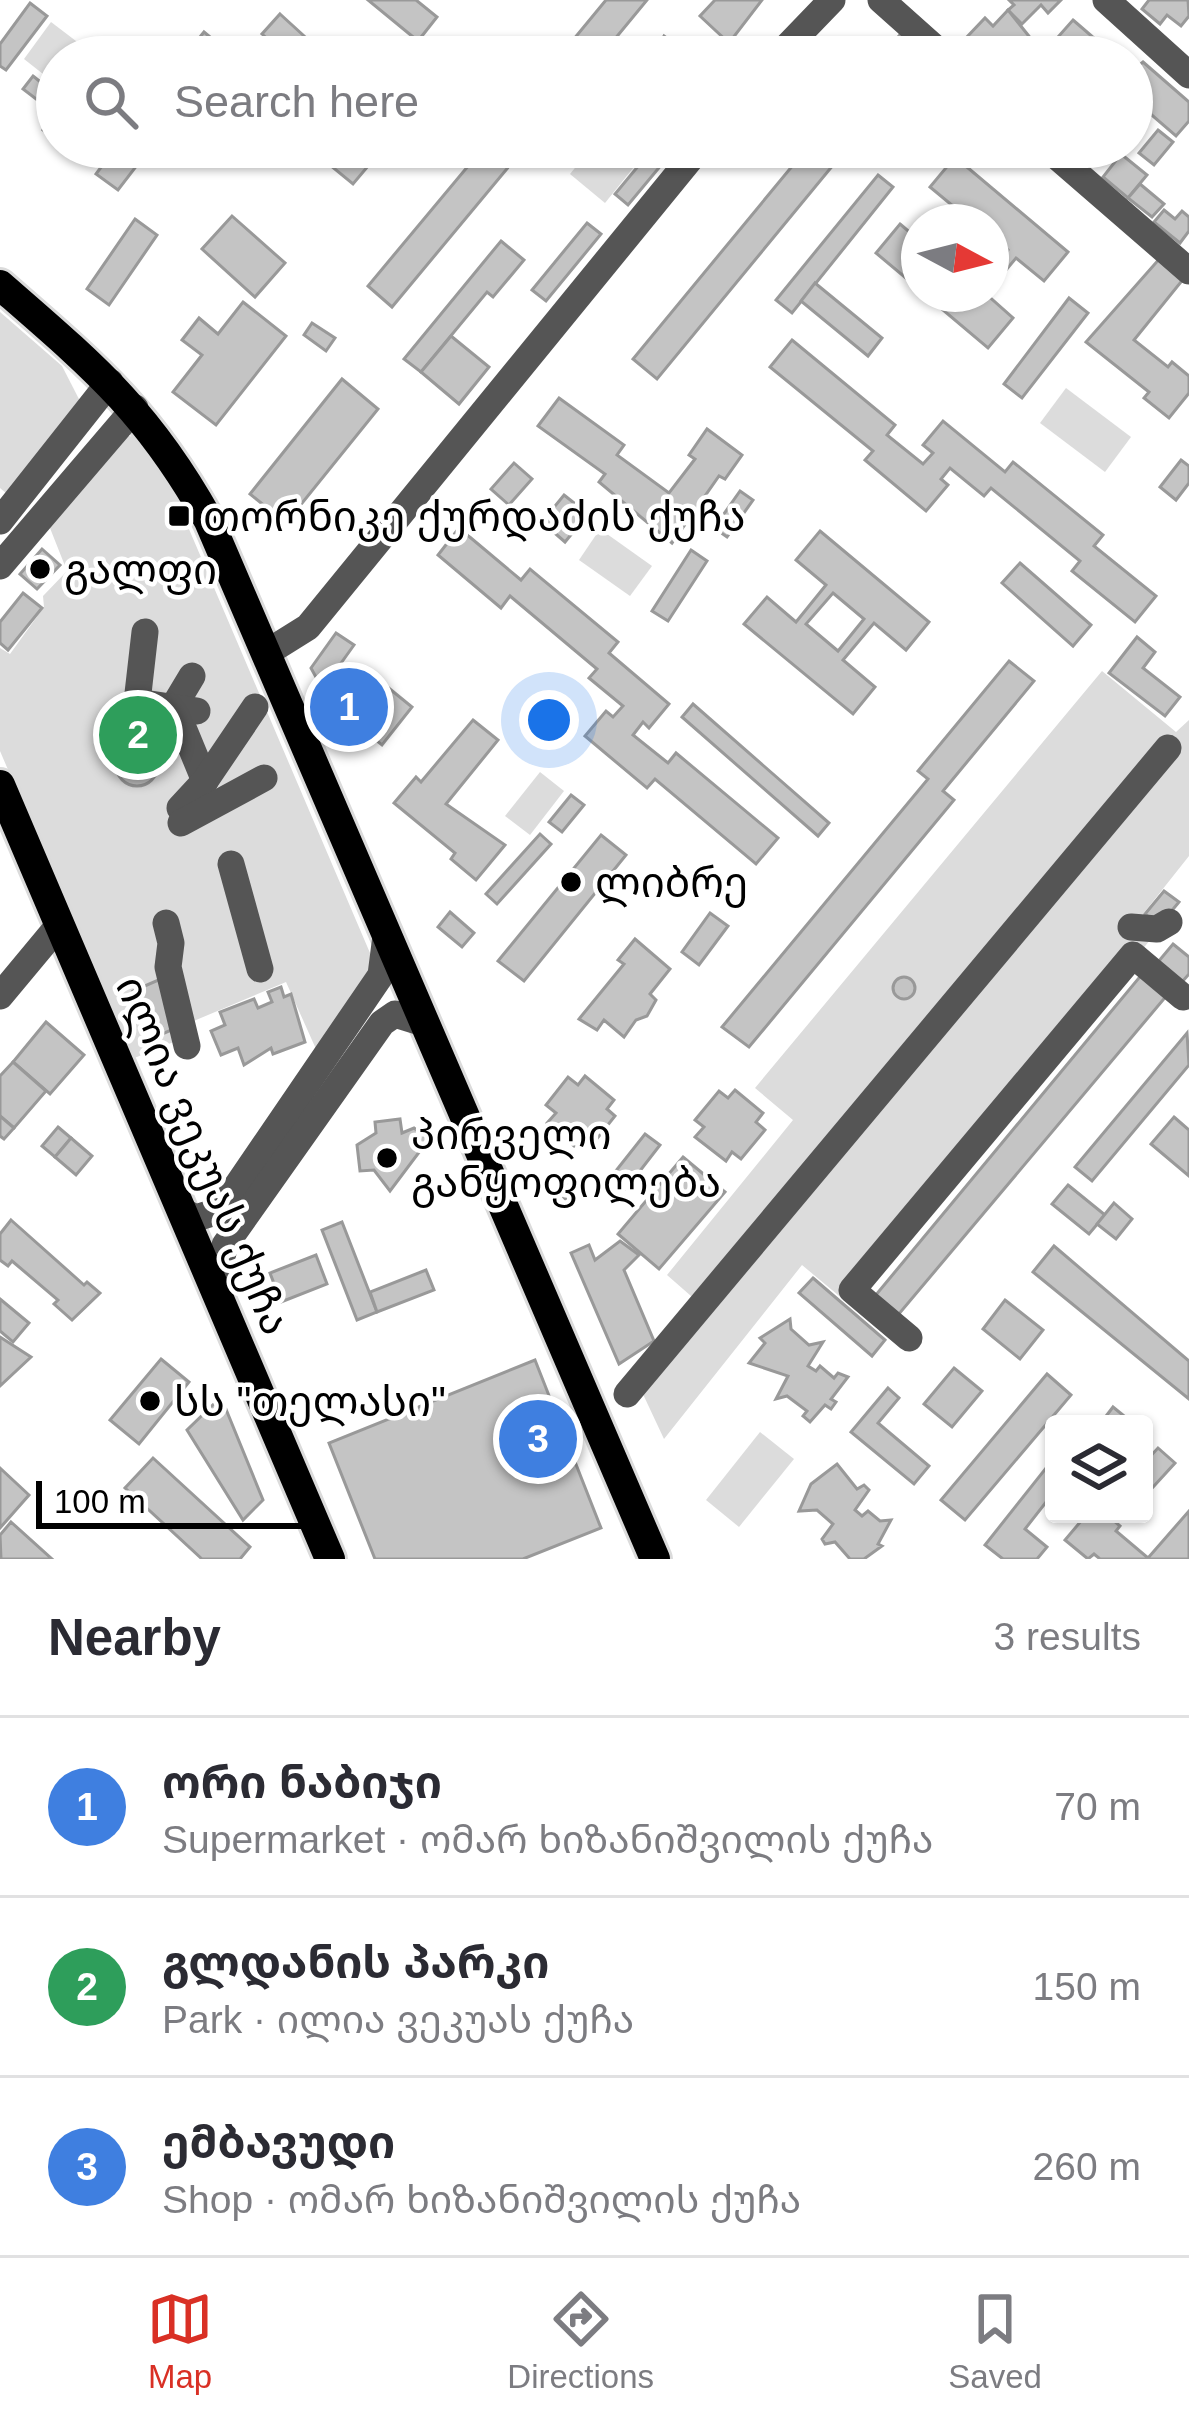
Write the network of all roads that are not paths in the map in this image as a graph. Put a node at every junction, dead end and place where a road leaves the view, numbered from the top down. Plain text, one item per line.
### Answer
1 (832, 0) edge
2 (881, 0) edge
3 (1106, 0) edge
4 (797, 36) edge
5 (921, 36) edge
6 (1146, 36) edge
7 (1153, 42) edge
8 (1189, 75) edge
9 (683, 168) edge
10 (1070, 168) edge
11 (1189, 271) edge
12 (0, 285) edge
13 (110, 382) junction
14 (135, 408) junction
15 (0, 521) edge
16 (0, 566) edge
17 (145, 632) dead end
18 (268, 652) junction
19 (192, 676) dead end
20 (255, 707) dead end
21 (186, 708) junction
22 (1168, 748) dead end
23 (264, 778) dead end
24 (0, 784) edge
25 (214, 798) junction
26 (181, 815) dead end
27 (231, 864) dead end
28 (1169, 922) dead end
29 (166, 923) dead end
30 (60, 924) junction
31 (1131, 927) dead end
32 (386, 937) junction
33 (260, 969) dead end
34 (0, 996) edge
35 (1183, 997) dead end
36 (424, 1024) junction
37 (187, 1046) dead end
38 (182, 1211) junction
39 (214, 1288) junction
40 (909, 1338) dead end
41 (627, 1394) dead end
42 (330, 1559) edge
43 (656, 1559) edge

1 - 4 street
2 - 5 street
3 - 6 street
7 - 8 street
9 - 18 street
10 - 11 street
12 - 13 main road
13 - 14 main road
13 - 15 street
14 - 16 street
14 - 18 main road
17 - 21 street
18 - 32 main road
19 - 21 street
20 - 25 street
21 - 25 street
22 - 41 street
23 - 25 street
24 - 30 main road, ილია ვეკუას ქუჩა
25 - 26 street
27 - 33 street
28 - 31 street
29 - 37 street
30 - 34 street
30 - 38 main road, ილია ვეკუას ქუჩა
32 - 36 main road
32 - 38 street
35 - 40 street
36 - 39 street
36 - 43 main road
38 - 39 main road, ილია ვეკუას ქუჩა
39 - 42 main road, ილია ვეკუას ქუჩა

